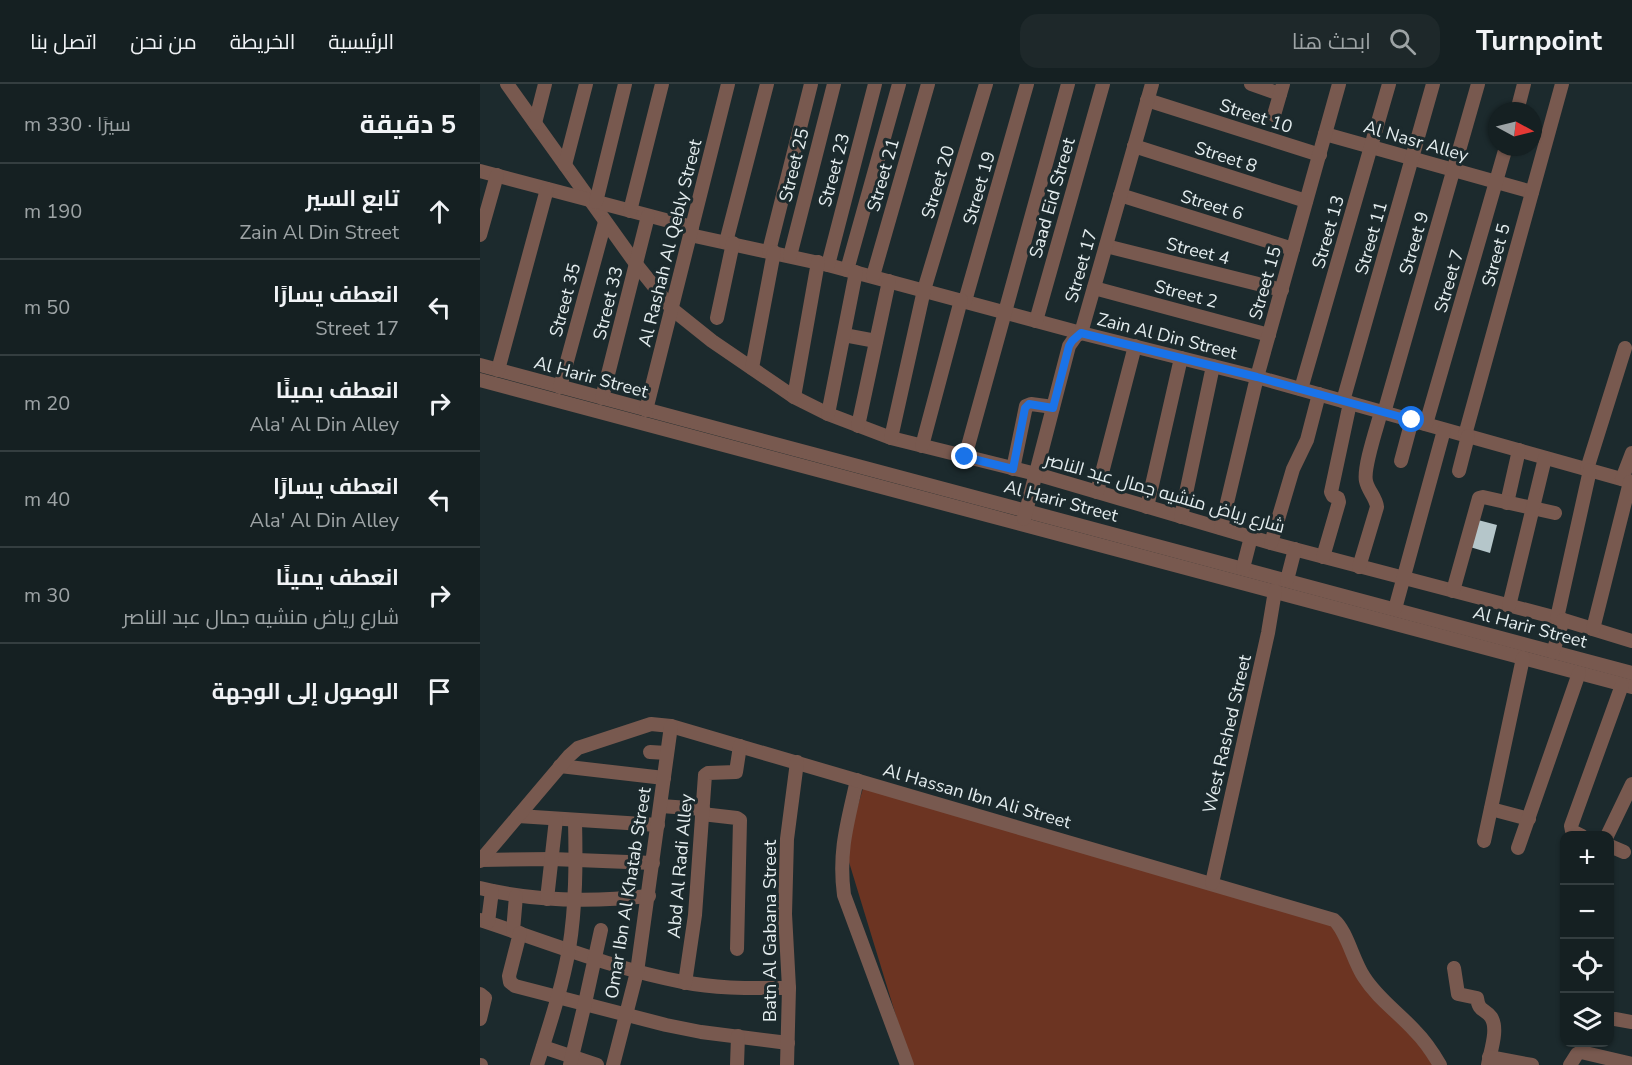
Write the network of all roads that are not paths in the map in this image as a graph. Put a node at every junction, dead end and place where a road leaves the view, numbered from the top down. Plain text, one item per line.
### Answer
1 (545, 84) edge
2 (586, 84) edge
3 (625, 84) edge
4 (662, 84) edge
5 (728, 84) edge
6 (767, 84) edge
7 (811, 84) edge
8 (834, 84) edge
9 (875, 84) edge
10 (899, 84) edge
11 (928, 84) edge
12 (986, 84) edge
13 (1027, 84) edge
14 (1068, 84) edge
15 (1103, 84) edge
16 (1152, 84) edge
17 (1251, 84) edge
18 (1339, 84) edge
19 (1389, 84) edge
20 (1433, 84) edge
21 (1478, 84) edge
22 (1524, 84) edge
23 (1562, 84) edge
24 (509, 85) edge
25 (1282, 89) edge
26 (1147, 100) junction
27 (1519, 102) edge
28 (1274, 115) dead end
29 (535, 123) junction
30 (1325, 135) junction
31 (1134, 146) junction
32 (1371, 147) junction
33 (1320, 155) junction
34 (1503, 156) edge
35 (1412, 159) junction
36 (565, 165) junction
37 (1453, 170) junction
38 (480, 171) edge
39 (497, 175) junction
40 (1496, 182) junction
41 (547, 189) junction
42 (1532, 192) junction
43 (1120, 195) junction
44 (593, 201) junction
45 (1306, 201) junction
46 (630, 211) junction
47 (648, 216) junction
48 (605, 222) junction
49 (691, 231) junction
50 (480, 235) edge
51 (729, 242) junction
52 (1106, 246) junction
53 (1293, 249) junction
54 (771, 251) junction
55 (790, 256) junction
56 (823, 263) junction
57 (636, 264) junction
58 (852, 271) junction
59 (873, 276) junction
60 (889, 281) junction
61 (1094, 288) junction
62 (924, 290) junction
63 (1282, 290) junction
64 (963, 301) junction
65 (672, 309) junction
66 (1004, 312) junction
67 (717, 318) dead end
68 (1036, 321) junction
69 (1081, 333) junction
70 (844, 335) junction
71 (1269, 335) junction
72 (876, 341) junction
73 (1135, 346) junction
74 (1625, 348) dead end
75 (1181, 358) junction
76 (480, 365) edge
77 (1213, 366) junction
78 (752, 368) junction
79 (498, 370) junction
80 (1257, 377) junction
81 (480, 380) edge
82 (1301, 389) junction
83 (561, 391) junction
84 (1319, 394) junction
85 (794, 397) junction
86 (602, 398) junction
87 (1346, 402) junction
88 (1053, 408) junction
89 (646, 410) junction
90 (1383, 412) junction
91 (828, 414) junction
92 (1412, 420) junction
93 (1426, 424) junction
94 (858, 426) junction
95 (1444, 429) junction
96 (1467, 436) junction
97 (891, 438) junction
98 (922, 446) junction
99 (1519, 450) junction
100 (1632, 453) edge
101 (965, 457) junction
102 (1545, 458) junction
103 (1401, 461) dead end
104 (1013, 469) junction
105 (1588, 470) junction
106 (1459, 471) dead end
107 (1036, 474) junction
108 (888, 481) junction
109 (1628, 481) edge
110 (1097, 492) junction
111 (1507, 502) junction
112 (1147, 507) junction
113 (1533, 508) junction
114 (1026, 510) junction
115 (1555, 513) dead end
116 (1181, 517) junction
117 (1023, 524) junction
118 (1221, 528) junction
119 (1251, 537) junction
120 (1271, 543) junction
121 (1295, 549) junction
122 (1323, 557) junction
123 (1194, 562) junction
124 (1359, 567) junction
125 (1213, 568) junction
126 (1243, 568) junction
127 (1403, 578) junction
128 (1287, 580) junction
129 (1275, 591) junction
130 (1453, 591) junction
131 (1509, 606) junction
132 (1395, 609) junction
133 (1560, 619) junction
134 (1593, 629) junction
135 (1632, 641) edge
136 (1553, 652) junction
137 (1523, 658) junction
138 (1580, 673) junction
139 (1632, 673) edge
140 (1627, 686) edge
141 (671, 726) junction
142 (740, 746) junction
143 (650, 752) dead end
144 (668, 753) junction
145 (796, 762) junction
146 (560, 766) junction
147 (664, 778) junction
148 (857, 780) junction
149 (1632, 784) edge
150 (661, 806) junction
151 (1491, 809) junction
152 (703, 811) junction
153 (518, 816) junction
154 (556, 819) junction
155 (1529, 819) junction
156 (575, 820) junction
157 (658, 825) junction
158 (1572, 831) edge
159 (1609, 831) edge
160 (1484, 841) dead end
161 (1518, 848) dead end
162 (1614, 848) edge
163 (1624, 852) dead end
164 (552, 859) junction
165 (576, 860) junction
166 (480, 861) edge
167 (653, 863) junction
168 (1212, 883) junction
169 (486, 890) edge
170 (516, 896) junction
171 (649, 896) junction
172 (547, 899) junction
173 (574, 901) junction
174 (482, 922) edge
175 (601, 930) dead end
176 (516, 932) junction
177 (569, 949) junction
178 (737, 949) dead end
179 (595, 958) junction
180 (1454, 968) dead end
181 (637, 972) junction
182 (685, 983) junction
183 (789, 988) junction
184 (480, 994) edge
185 (558, 996) junction
186 (585, 1003) junction
187 (627, 1015) junction
188 (480, 1019) edge
189 (1615, 1019) dead end
190 (1632, 1022) edge
191 (738, 1036) junction
192 (788, 1043) junction
193 (543, 1047) junction
194 (571, 1061) edge
195 (1489, 1061) edge
196 (1632, 1064) edge
197 (537, 1065) edge
198 (597, 1065) edge
199 (613, 1065) edge
200 (737, 1065) edge
201 (787, 1065) edge
202 (907, 1065) edge
203 (1440, 1065) edge
204 (1532, 1065) edge
205 (1570, 1065) edge

1 - 29 street
2 - 36 street
3 - 44 street
4 - 46 street
5 - 49 street, Al Rashah Al Qebly Street
6 - 51 street
7 - 54 street
8 - 55 street, Street 25
9 - 56 street, Street 23
10 - 58 street
11 - 59 street, Street 21
12 - 62 street, Street 20
13 - 64 street, Street 19
14 - 66 street
15 - 68 street, Saad Eid Street
16 - 26 street, Street 17
17 - 25 street
18 - 30 street, Street 15
19 - 32 street, Street 13
20 - 35 street, Street 11
21 - 37 street, Street 9
22 - 27 street
23 - 42 street, Street 5
24 - 29 street, شارع رياض منشيه جمال عبد الناصر
25 - 28 street
26 - 31 street, Street 17
26 - 33 street, Street 10
29 - 36 street, شارع رياض منشيه جمال عبد الناصر
30 - 32 street, Al Nasr Alley
30 - 33 street, Street 15
31 - 43 street, Street 17
31 - 45 street, Street 8
32 - 35 street, Al Nasr Alley
32 - 82 street, Street 13
33 - 45 street, Street 15
34 - 40 street, Street 7
35 - 37 street, Al Nasr Alley
35 - 87 street, Street 11
36 - 44 street, شارع رياض منشيه جمال عبد الناصر
37 - 40 street, Al Nasr Alley
37 - 90 street, Street 9
38 - 39 street, Zain Al Din Street
39 - 41 street, Zain Al Din Street
39 - 50 street
40 - 42 street, Al Nasr Alley
40 - 93 street, Street 7
41 - 44 street, Zain Al Din Street
41 - 79 street
42 - 96 street, Street 5
43 - 52 street, Street 17
43 - 53 street, Street 6
44 - 46 street, Zain Al Din Street
44 - 48 street, شارع رياض منشيه جمال عبد الناصر
45 - 53 street, Street 15
46 - 47 street, Zain Al Din Street
47 - 49 street, Zain Al Din Street
47 - 57 street, Street 33
48 - 57 street, شارع رياض منشيه جمال عبد الناصر
48 - 83 street, Street 35
49 - 51 street, Zain Al Din Street
49 - 65 street, Al Rashah Al Qebly Street
51 - 54 street, Zain Al Din Street
51 - 67 street
52 - 61 street, Street 17
52 - 63 street, Street 4
53 - 63 street, Street 15
54 - 55 street, Zain Al Din Street
54 - 78 street
55 - 56 street, Zain Al Din Street
56 - 58 street, Zain Al Din Street
56 - 85 street, Street 23
57 - 65 street, شارع رياض منشيه جمال عبد الناصر
57 - 86 street, Street 33
58 - 59 street, Zain Al Din Street
58 - 70 street
59 - 60 street, Zain Al Din Street
60 - 62 street, Zain Al Din Street
60 - 72 street
61 - 69 street, Street 17
61 - 71 street, Street 2
62 - 64 street, Zain Al Din Street
62 - 97 street, Street 20
63 - 71 street, Street 15
64 - 66 street, Zain Al Din Street
64 - 98 street, Street 19
65 - 78 street, شارع رياض منشيه جمال عبد الناصر
65 - 89 street, Al Rashah Al Qebly Street
66 - 68 street, Zain Al Din Street
66 - 101 street
68 - 69 street, Zain Al Din Street
69 - 73 street, Zain Al Din Street
69 - 88 street, Street 17
70 - 72 street
70 - 91 street
71 - 80 street, Street 15
72 - 94 street
73 - 75 street, Zain Al Din Street
73 - 110 street
74 - 105 street
75 - 77 street, Zain Al Din Street
75 - 112 street
76 - 79 street, Al Harir Street
77 - 80 street, Zain Al Din Street
77 - 116 street
78 - 85 street, شارع رياض منشيه جمال عبد الناصر
79 - 83 street, Al Harir Street
80 - 82 street, Zain Al Din Street
80 - 118 street, Street 15
81 - 83 street, Al Harir Street
82 - 84 street, Zain Al Din Street
83 - 86 street, Al Harir Street
83 - 108 street, Al Harir Street
84 - 87 street, Zain Al Din Street
84 - 120 street
85 - 91 street, شارع رياض منشيه جمال عبد الناصر
86 - 89 street, Al Harir Street
87 - 90 street, Zain Al Din Street
87 - 122 street, Street 11
88 - 104 street
88 - 107 street, Street 17
89 - 108 street, Al Harir Street
90 - 92 street, Zain Al Din Street
90 - 124 street
91 - 94 street, شارع رياض منشيه جمال عبد الناصر
92 - 93 street, Zain Al Din Street
92 - 103 street
93 - 95 street, Zain Al Din Street
94 - 97 street, شارع رياض منشيه جمال عبد الناصر
95 - 96 street, Zain Al Din Street
95 - 127 street
96 - 99 street, Zain Al Din Street
96 - 106 street, Street 5
97 - 98 street, شارع رياض منشيه جمال عبد الناصر
98 - 101 street, شارع رياض منشيه جمال عبد الناصر
99 - 102 street, Zain Al Din Street
99 - 111 street
100 - 109 street
101 - 104 street, شارع رياض منشيه جمال عبد الناصر
102 - 105 street, Zain Al Din Street
102 - 113 street
104 - 107 street, شارع رياض منشيه جمال عبد الناصر
105 - 109 street, Zain Al Din Street
105 - 133 street
107 - 110 street, شارع رياض منشيه جمال عبد الناصر
107 - 114 street, Street 17
108 - 114 street, Al Harir Street
108 - 117 street, Al Harir Street
109 - 134 street
110 - 112 street, شارع رياض منشيه جمال عبد الناصر
111 - 113 street
111 - 130 street
112 - 116 street, شارع رياض منشيه جمال عبد الناصر
113 - 115 street
113 - 131 street
114 - 117 street, Street 17
114 - 123 street, Al Harir Street
116 - 118 street, شارع رياض منشيه جمال عبد الناصر
117 - 123 street, Al Harir Street
118 - 119 street, شارع رياض منشيه جمال عبد الناصر
119 - 120 street, شارع رياض منشيه جمال عبد الناصر
119 - 126 street
120 - 121 street, شارع رياض منشيه جمال عبد الناصر
121 - 122 street, شارع رياض منشيه جمال عبد الناصر
121 - 128 street
122 - 124 street, شارع رياض منشيه جمال عبد الناصر
123 - 125 street, Al Harir Street
124 - 127 street, شارع رياض منشيه جمال عبد الناصر
125 - 126 street, Al Harir Street
125 - 129 street, Al Harir Street
126 - 128 street, Al Harir Street
127 - 130 street, شارع رياض منشيه جمال عبد الناصر
127 - 132 street
128 - 132 street, Al Harir Street
129 - 137 street, Al Harir Street
129 - 168 street, West Rashed Street
130 - 131 street, شارع رياض منشيه جمال عبد الناصر
131 - 133 street, شارع رياض منشيه جمال عبد الناصر
132 - 136 street, Al Harir Street
133 - 134 street, شارع رياض منشيه جمال عبد الناصر
133 - 136 street
134 - 135 street, شارع رياض منشيه جمال عبد الناصر
136 - 139 street, Al Harir Street
137 - 138 street, Al Harir Street
137 - 151 street
138 - 140 street, Al Harir Street
138 - 155 street
140 - 158 street
141 - 142 street, Al Hassan Ibn Ali Street
141 - 144 street, Omar Ibn Al Khatab Street
141 - 146 street, Al Hassan Ibn Ali Street
142 - 145 street, Al Hassan Ibn Ali Street
142 - 152 street, Abd Al Radi Alley
143 - 144 street
144 - 147 street, Omar Ibn Al Khatab Street
145 - 148 street, Al Hassan Ibn Ali Street
145 - 183 street, Batn Al Gabana Street
146 - 147 street
146 - 153 street, Al Hassan Ibn Ali Street
147 - 150 street, Omar Ibn Al Khatab Street
148 - 168 street, Al Hassan Ibn Ali Street
148 - 202 street
149 - 159 street
150 - 152 street
150 - 157 street, Omar Ibn Al Khatab Street
151 - 155 street
151 - 160 street
152 - 178 street
152 - 182 street, Abd Al Radi Alley
153 - 154 street
153 - 166 street, Al Hassan Ibn Ali Street
154 - 156 street
154 - 164 street
155 - 161 street
156 - 157 street
156 - 165 street
157 - 167 street, Omar Ibn Al Khatab Street
162 - 163 street
164 - 165 street
164 - 166 street
164 - 172 street
165 - 167 street
165 - 173 street
167 - 171 street, Omar Ibn Al Khatab Street
168 - 203 street, Al Hassan Ibn Ali Street
169 - 170 street
169 - 174 street
170 - 172 street
170 - 176 street
171 - 173 street
171 - 181 street, Omar Ibn Al Khatab Street
172 - 173 street
173 - 177 street
174 - 176 street
175 - 179 street
176 - 177 street
176 - 185 street
177 - 179 street
177 - 185 street
179 - 181 street
179 - 186 street
180 - 195 street
181 - 182 street
181 - 187 street, Omar Ibn Al Khatab Street
182 - 183 street
183 - 192 street, Batn Al Gabana Street
184 - 188 street
185 - 186 street
185 - 193 street
186 - 187 street
186 - 194 street
187 - 191 street
187 - 199 street, Omar Ibn Al Khatab Street
189 - 190 street
191 - 192 street
191 - 200 street
192 - 201 street, Batn Al Gabana Street
193 - 194 street
193 - 197 street
194 - 198 street
195 - 204 street
196 - 205 street

